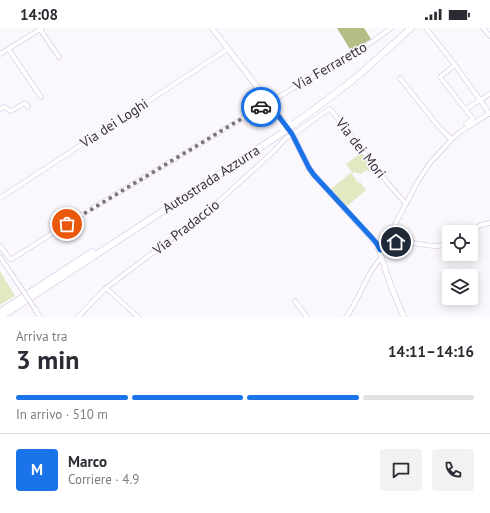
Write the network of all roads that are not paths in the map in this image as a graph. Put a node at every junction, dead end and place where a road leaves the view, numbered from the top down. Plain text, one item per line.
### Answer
1 (212, 28) edge
2 (391, 28) edge
3 (405, 28) edge
4 (411, 28) edge
5 (426, 28) edge
6 (484, 28) edge
7 (41, 29) edge
8 (490, 36) edge
9 (228, 49) junction
10 (8, 50) junction
11 (0, 54) edge
12 (59, 56) dead end
13 (455, 65) junction
14 (400, 78) dead end
15 (490, 94) edge
16 (41, 97) dead end
17 (480, 101) junction
18 (268, 102) junction
19 (28, 107) dead end
20 (0, 109) edge
21 (466, 109) junction
22 (490, 113) edge
23 (466, 124) dead end
24 (287, 127) junction
25 (292, 134) junction
26 (451, 139) junction
27 (0, 198) edge
28 (406, 204) junction
29 (490, 223) edge
30 (478, 227) edge
31 (385, 243) junction
32 (442, 245) edge
33 (0, 246) edge
34 (380, 250) junction
35 (0, 257) edge
36 (381, 258) junction
37 (106, 288) junction
38 (295, 301) dead end
39 (0, 312) edge
40 (1, 317) edge
41 (40, 317) edge
42 (78, 317) edge
43 (138, 317) edge
44 (307, 317) edge
45 (346, 317) edge
46 (404, 317) edge

1 - 9 main road
2 - 18 street, Via Ferraretto
3 - 24 highway, Autostrada Azzurra
4 - 24 highway, Autostrada Azzurra
5 - 13 street
6 - 8 street
7 - 10 street
7 - 12 street
9 - 18 main road
9 - 27 street, Via dei Loghi
10 - 11 street
10 - 16 street
13 - 17 street
13 - 21 street
14 - 26 street
15 - 17 street
17 - 21 street
17 - 22 street
18 - 25 main road
18 - 33 street, Via Ferraretto
19 - 20 street
21 - 23 street
22 - 26 street
24 - 39 highway, Autostrada Azzurra
24 - 40 highway, Autostrada Azzurra
25 - 28 street, Via dei Mori
25 - 34 main road
25 - 37 street, Via Pradaccio
26 - 28 street
28 - 31 street
29 - 30 street
31 - 32 street
31 - 34 street
34 - 36 main road
35 - 41 street, bridge
36 - 45 street
36 - 46 main road
37 - 42 street, Via Pradaccio
37 - 43 street
38 - 44 street

